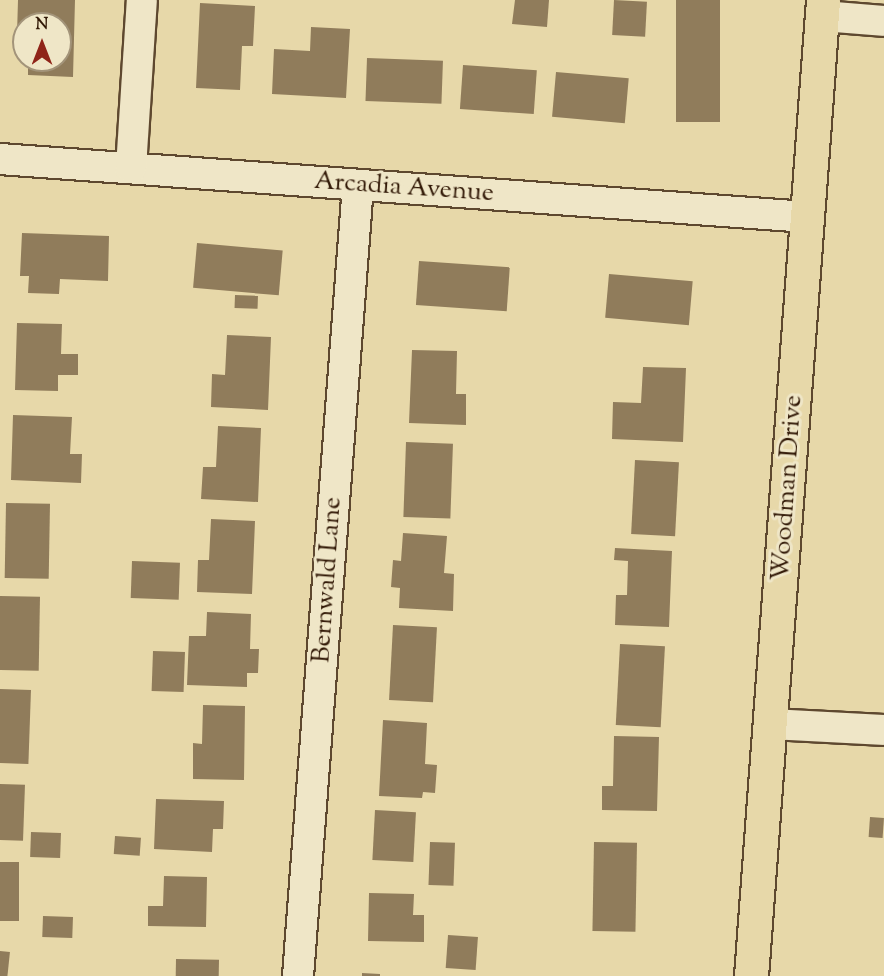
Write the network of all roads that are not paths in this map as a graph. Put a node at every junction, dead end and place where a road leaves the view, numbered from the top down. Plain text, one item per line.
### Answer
1 (142, 0) edge
2 (822, 8) edge
3 (884, 21) edge
4 (0, 159) edge
5 (131, 168) junction
6 (358, 185) junction
7 (808, 217) junction
8 (771, 724) junction
9 (884, 730) edge
10 (298, 976) edge
11 (751, 976) edge

1 - 5 street
2 - 3 street
2 - 7 main road, Woodman Drive
4 - 5 street, Arcadia Avenue
5 - 6 street, Arcadia Avenue
6 - 7 street, Arcadia Avenue
6 - 10 street, Bernwald Lane
7 - 8 main road, Woodman Drive
8 - 9 street
8 - 11 main road, Woodman Drive

